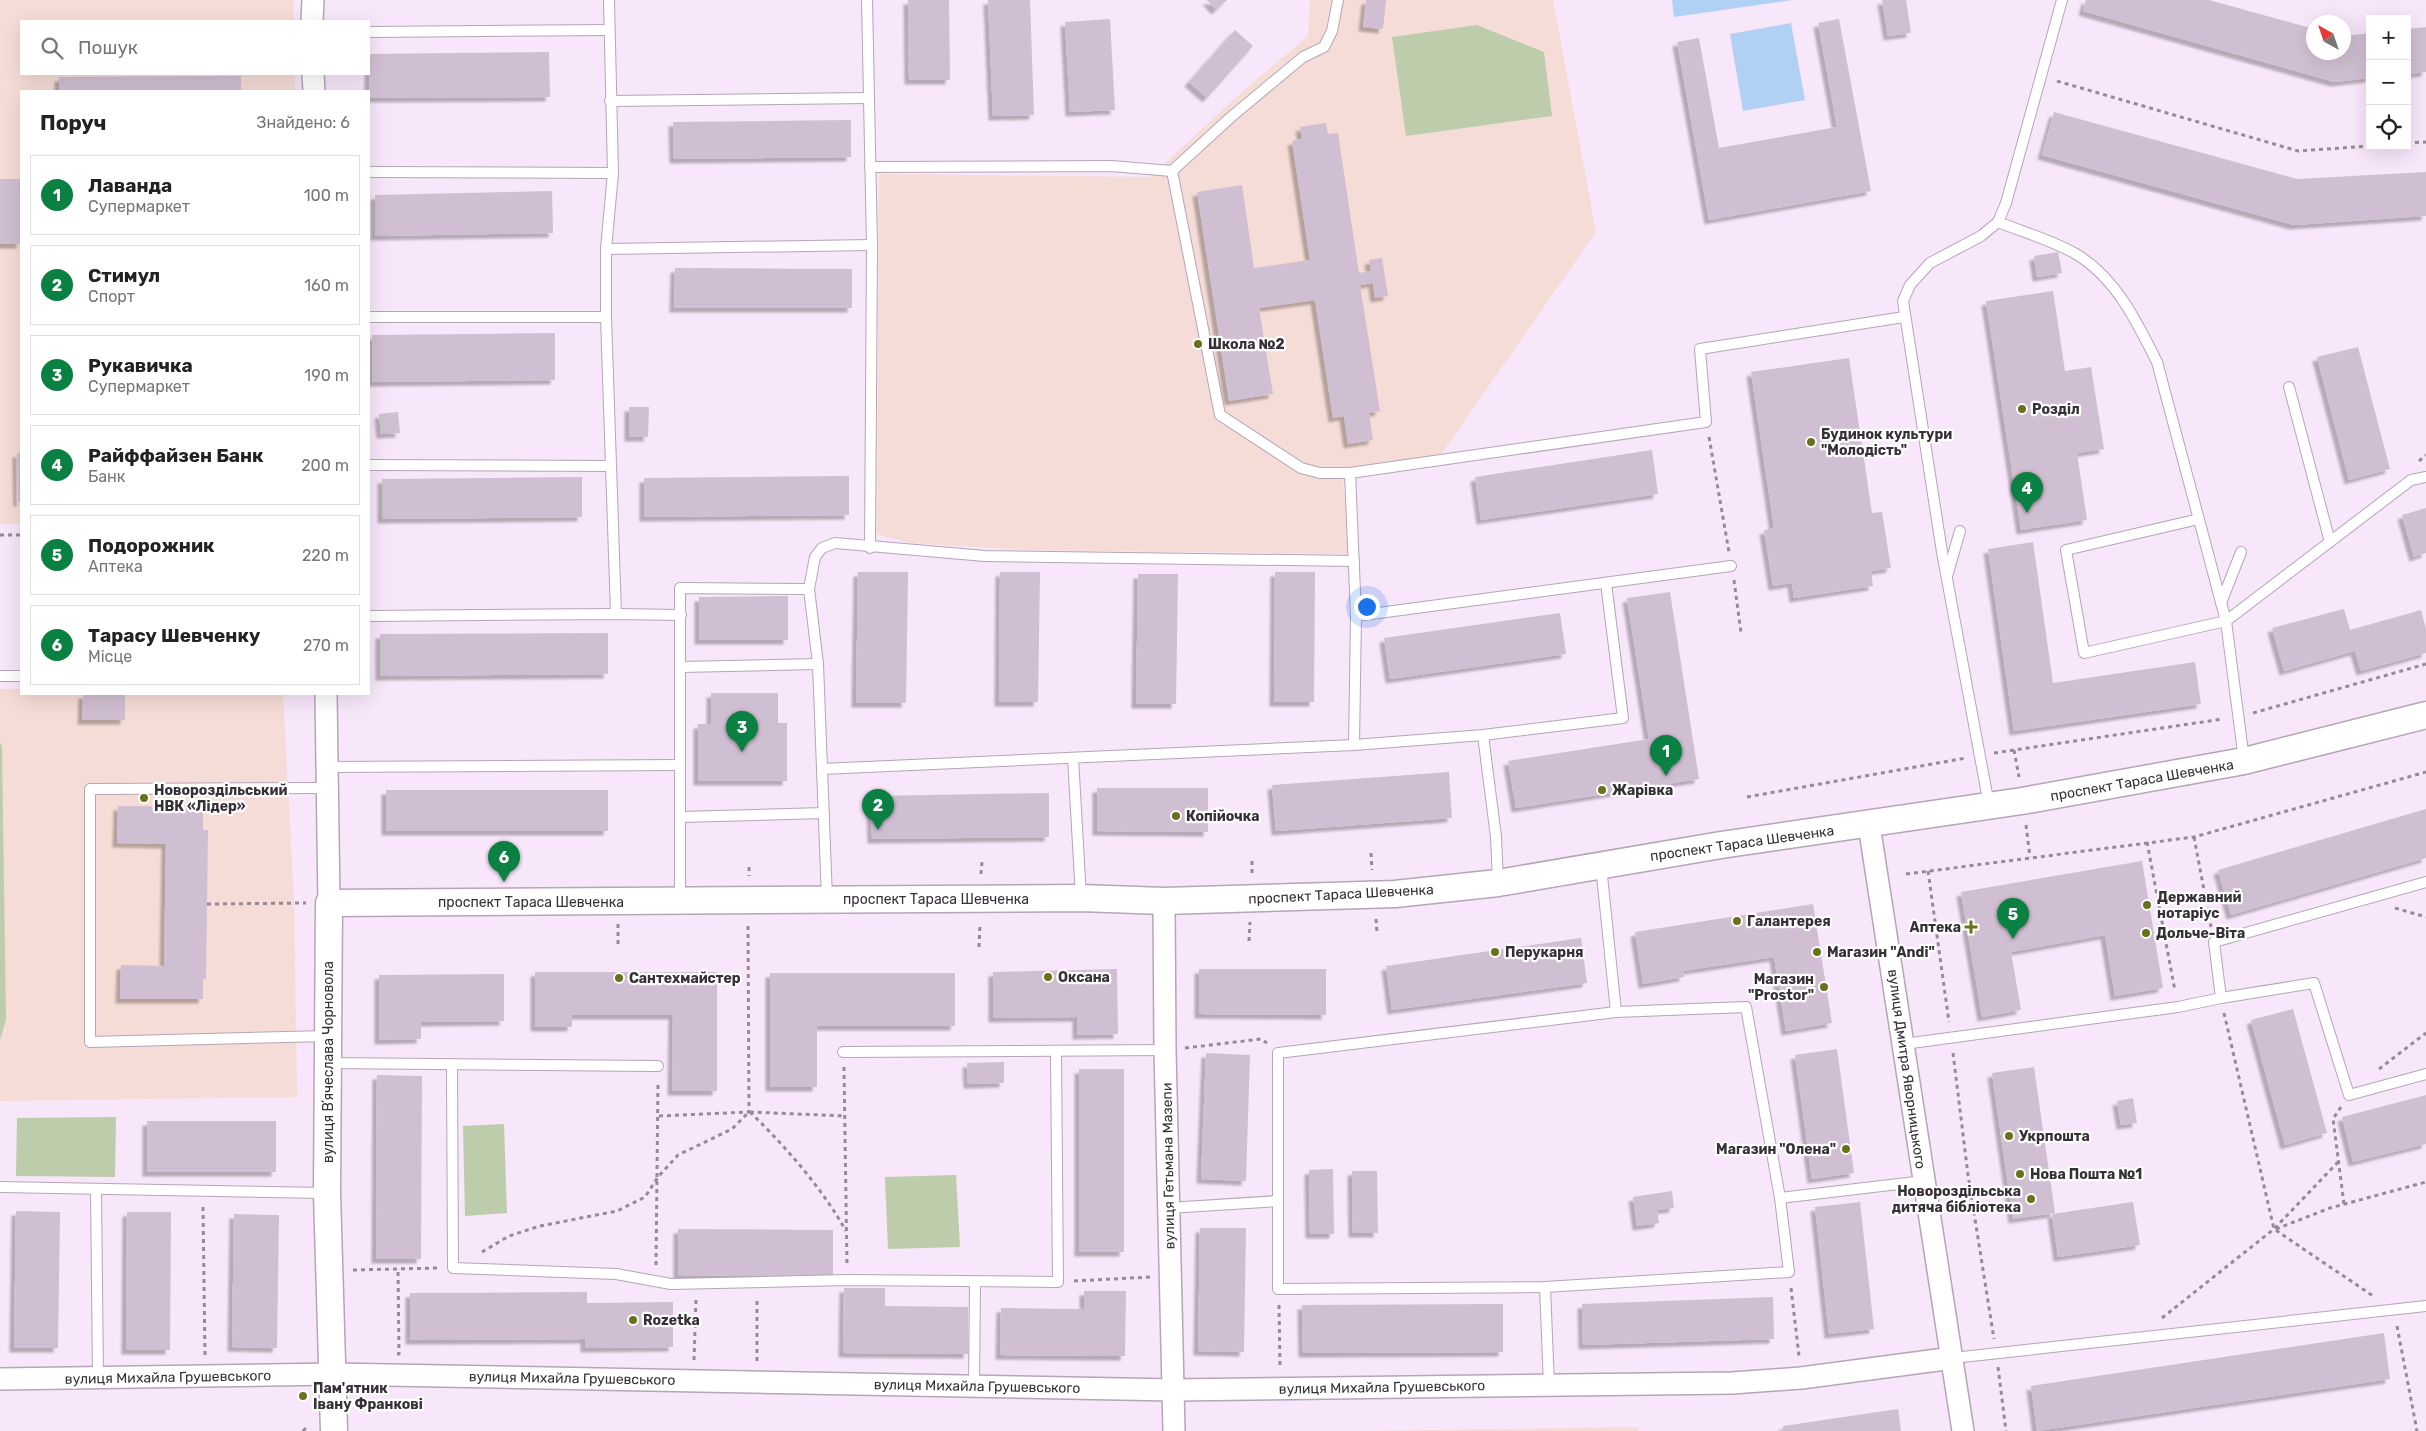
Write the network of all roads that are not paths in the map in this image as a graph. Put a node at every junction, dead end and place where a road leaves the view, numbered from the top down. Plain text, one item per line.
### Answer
1 (312, 0) edge
2 (609, 0) edge
3 (867, 0) edge
4 (1338, 0) edge
5 (2062, 0) edge
6 (312, 20) edge
7 (609, 30) junction
8 (370, 32) edge
9 (313, 75) edge
10 (314, 90) edge
11 (870, 98) junction
12 (610, 101) junction
13 (870, 167) junction
14 (1172, 171) junction
15 (370, 172) edge
16 (614, 174) junction
17 (1998, 222) junction
18 (872, 244) junction
19 (606, 249) junction
20 (370, 317) edge
21 (606, 317) junction
22 (1904, 317) junction
23 (2289, 387) dead end
24 (370, 465) edge
25 (610, 466) junction
26 (1350, 473) junction
27 (2426, 477) edge
28 (2199, 519) junction
29 (1960, 531) dead end
30 (2330, 542) junction
31 (870, 548) junction
32 (2242, 552) dead end
33 (1354, 561) junction
34 (1731, 566) road end
35 (1946, 577) junction
36 (1606, 583) junction
37 (809, 589) junction
38 (2221, 603) junction
39 (616, 614) junction
40 (370, 616) edge
41 (680, 616) junction
42 (1356, 616) junction
43 (2226, 621) junction
44 (818, 664) junction
45 (681, 667) junction
46 (0, 676) edge
47 (20, 676) edge
48 (326, 695) edge
49 (2426, 715) edge
50 (1483, 735) junction
51 (1354, 745) junction
52 (1073, 758) junction
53 (2244, 761) junction
54 (680, 765) junction
55 (327, 767) junction
56 (822, 769) junction
57 (327, 788) junction
58 (1989, 805) junction
59 (824, 813) junction
60 (680, 816) junction
61 (1869, 825) junction
62 (1601, 865) junction
63 (2426, 882) edge
64 (1498, 883) junction
65 (1081, 898) junction
66 (827, 900) junction
67 (680, 901) junction
68 (1164, 901) junction
69 (321, 903) junction
70 (2221, 998) junction
71 (1616, 1012) junction
72 (329, 1036) junction
73 (1904, 1044) junction
74 (1165, 1050) junction
75 (843, 1052) road end
76 (1056, 1052) junction
77 (328, 1063) junction
78 (452, 1066) junction
79 (658, 1066) road end
80 (2426, 1074) edge
81 (1924, 1181) junction
82 (0, 1187) edge
83 (96, 1189) junction
84 (328, 1194) junction
85 (1780, 1198) junction
86 (1278, 1201) junction
87 (1169, 1208) junction
88 (976, 1282) junction
89 (1545, 1287) junction
90 (2426, 1306) edge
91 (1954, 1358) junction
92 (333, 1374) junction
93 (98, 1378) junction
94 (0, 1379) edge
95 (1549, 1385) junction
96 (974, 1386) junction
97 (1174, 1390) junction
98 (334, 1431) edge
99 (1174, 1431) edge
100 (1963, 1431) edge

1 - 6 street
2 - 7 lane
3 - 11 lane
4 - 14 lane
5 - 17 lane
7 - 8 lane
7 - 12 lane
9 - 10 street
11 - 12 lane
11 - 13 lane
12 - 16 lane
13 - 14 lane
13 - 18 lane
14 - 26 lane
15 - 16 lane
16 - 19 lane
17 - 22 lane
17 - 28 lane
18 - 19 lane
18 - 31 lane
19 - 21 lane
20 - 21 lane
21 - 25 lane
22 - 26 lane
22 - 35 lane
23 - 30 lane
24 - 25 lane
25 - 39 lane
26 - 33 lane
27 - 30 lane
28 - 38 lane
28 - 43 lane
29 - 35 lane
30 - 43 lane
31 - 33 lane
31 - 37 lane
32 - 38 lane
33 - 42 lane
34 - 36 lane
35 - 58 lane
36 - 42 lane
36 - 50 lane
37 - 41 lane
37 - 44 lane
38 - 43 lane
39 - 40 lane
39 - 41 lane
41 - 45 lane
42 - 51 lane
43 - 53 lane
44 - 45 lane
44 - 56 lane
45 - 54 lane
46 - 47 lane
48 - 55 street, вулиця Вʼячеслава Чорновола
49 - 53 street, проспект Тараса Шевченка
50 - 51 lane
50 - 64 lane
51 - 52 lane
52 - 56 lane
52 - 65 lane
53 - 58 street, проспект Тараса Шевченка
54 - 55 lane
54 - 60 lane
55 - 57 street, вулиця Вʼячеслава Чорновола
56 - 59 lane
57 - 69 street, вулиця Вʼячеслава Чорновола
57 - 72 lane
58 - 61 street, проспект Тараса Шевченка
59 - 60 lane
59 - 66 lane
60 - 67 lane
61 - 62 street, проспект Тараса Шевченка
61 - 73 street, вулиця Дмитра Яворницького
62 - 64 street, проспект Тараса Шевченка
62 - 71 lane
63 - 70 lane
64 - 68 street, проспект Тараса Шевченка
65 - 66 street, проспект Тараса Шевченка
65 - 68 street, проспект Тараса Шевченка
66 - 67 street, проспект Тараса Шевченка
67 - 69 street, проспект Тараса Шевченка
68 - 74 street, вулиця Гетьмана Мазепи
69 - 72 street, вулиця Вʼячеслава Чорновола
70 - 73 lane
70 - 80 lane
71 - 85 lane
71 - 86 lane
72 - 77 street, вулиця Вʼячеслава Чорновола
73 - 81 street, вулиця Дмитра Яворницького
74 - 76 lane
74 - 87 street, вулиця Гетьмана Мазепи
75 - 76 lane
76 - 88 lane
77 - 78 lane
77 - 84 street, вулиця Вʼячеслава Чорновола
78 - 79 lane
78 - 88 lane
81 - 85 lane
81 - 91 street, вулиця Дмитра Яворницького
82 - 83 lane
83 - 84 lane
83 - 93 lane
84 - 92 street, вулиця Вʼячеслава Чорновола
85 - 89 lane
86 - 87 lane
86 - 89 lane
87 - 97 street, вулиця Гетьмана Мазепи
88 - 96 lane
89 - 95 lane
90 - 91 lane
91 - 95 street, вулиця Михайла Грушевського
91 - 100 street, вулиця Дмитра Яворницького
92 - 93 street, вулиця Михайла Грушевського
92 - 96 street, вулиця Михайла Грушевського
92 - 98 street, вулиця Вʼячеслава Чорновола
93 - 94 street, вулиця Михайла Грушевського
95 - 97 street, вулиця Михайла Грушевського
96 - 97 street, вулиця Михайла Грушевського
97 - 99 street, вулиця Гетьмана Мазепи

